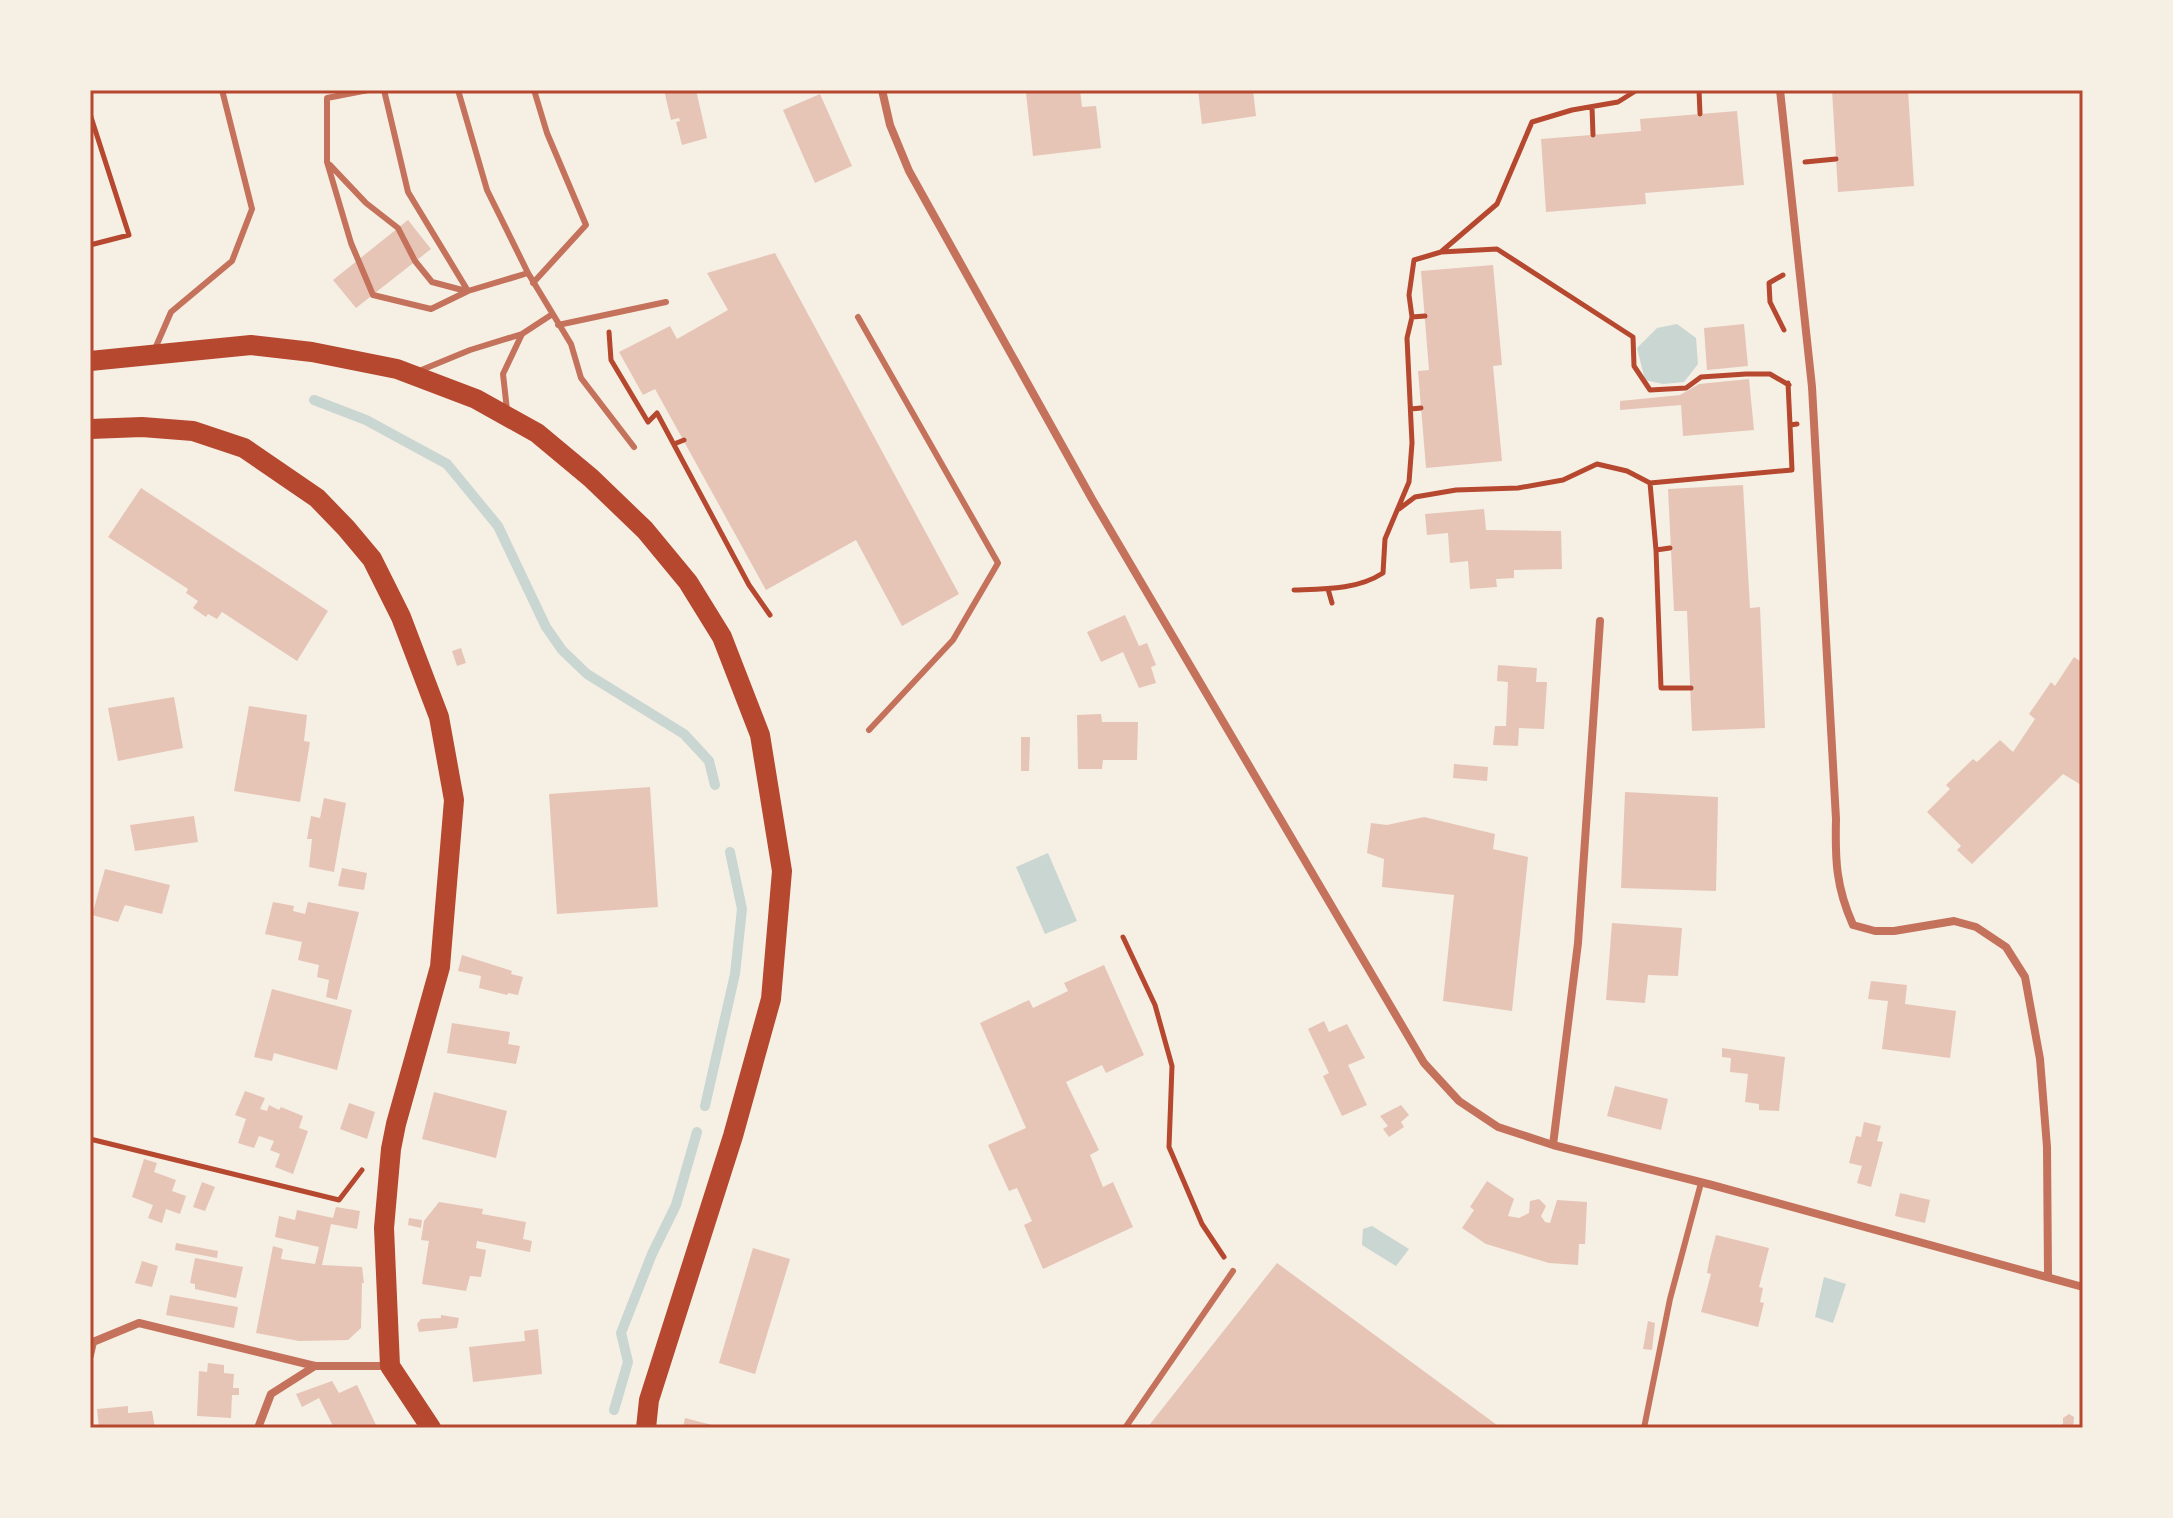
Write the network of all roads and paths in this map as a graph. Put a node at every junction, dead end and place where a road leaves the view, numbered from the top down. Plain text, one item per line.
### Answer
1 (222, 90) edge
2 (368, 90) edge
3 (384, 90) edge
4 (458, 90) edge
5 (534, 90) edge
6 (882, 90) edge
7 (1637, 90) edge
8 (1699, 90) edge
9 (1780, 90) edge
10 (1592, 107) junction
11 (90, 114) edge
12 (1700, 114) dead end
13 (1593, 135) dead end
14 (1836, 159) dead end
15 (327, 162) junction
16 (1788, 163) junction
17 (90, 245) edge
18 (1441, 252) junction
19 (1799, 270) junction
20 (528, 273) junction
21 (533, 283) junction
22 (468, 291) junction
23 (666, 302) dead end
24 (551, 315) junction
25 (608, 315) junction
26 (1425, 316) dead end
27 (858, 317) dead end
28 (1412, 317) junction
29 (558, 325) junction
30 (522, 334) junction
31 (1785, 337) dead end
32 (152, 354) junction
33 (90, 361) edge
34 (1788, 373) dead end
35 (412, 374) junction
36 (1789, 385) junction
37 (1421, 408) dead end
38 (1411, 409) junction
39 (508, 417) junction
40 (1814, 422) junction
41 (1790, 425) junction
42 (90, 429) edge
43 (684, 440) dead end
44 (674, 444) junction
45 (634, 447) dead end
46 (1650, 483) junction
47 (1399, 509) junction
48 (1670, 548) dead end
49 (1656, 550) junction
50 (1328, 589) junction
51 (1294, 590) dead end
52 (1332, 603) dead end
53 (770, 615) dead end
54 (1600, 621) dead end
55 (1691, 688) dead end
56 (869, 730) dead end
57 (1123, 937) dead end
58 (90, 1139) edge
59 (1553, 1145) junction
60 (1701, 1183) junction
61 (339, 1200) dead end
62 (1233, 1271) joint
63 (2048, 1276) junction
64 (2083, 1287) edge
65 (90, 1355) edge
66 (315, 1366) junction
67 (390, 1366) junction
68 (258, 1428) edge
69 (431, 1428) edge
70 (644, 1428) edge
71 (1125, 1428) edge
72 (1644, 1428) edge

1 - 32 lane
2 - 15 lane
3 - 22 lane
4 - 20 lane
5 - 21 lane
6 - 59 street
7 - 10 path
8 - 12 path
9 - 16 street
10 - 13 path
10 - 18 path
11 - 17 path
14 - 16 path
15 - 22 lane
15 - 22 lane
16 - 19 street
18 - 28 path
18 - 36 path
19 - 31 path
19 - 40 street
20 - 21 lane
20 - 22 lane
21 - 24 lane
23 - 25 lane
24 - 29 lane
24 - 30 lane
25 - 29 lane
25 - 44 path
26 - 28 path
27 - 56 lane
28 - 38 path
29 - 45 lane
30 - 35 lane
30 - 39 lane
32 - 33 main road
32 - 35 main road
34 - 36 path
35 - 39 main road
36 - 41 path
37 - 38 path
38 - 47 path
39 - 70 main road
40 - 41 path
40 - 63 street
41 - 46 path
42 - 67 main road
43 - 44 path
44 - 53 path
46 - 47 path
46 - 49 path
47 - 50 path
48 - 49 path
49 - 55 path
50 - 51 path
50 - 52 path
54 - 59 street
57 - 62 path
58 - 61 path
59 - 60 street
60 - 63 street
60 - 72 lane
62 - 71 lane
63 - 64 street
65 - 66 street
66 - 67 street
66 - 68 street
67 - 69 main road

